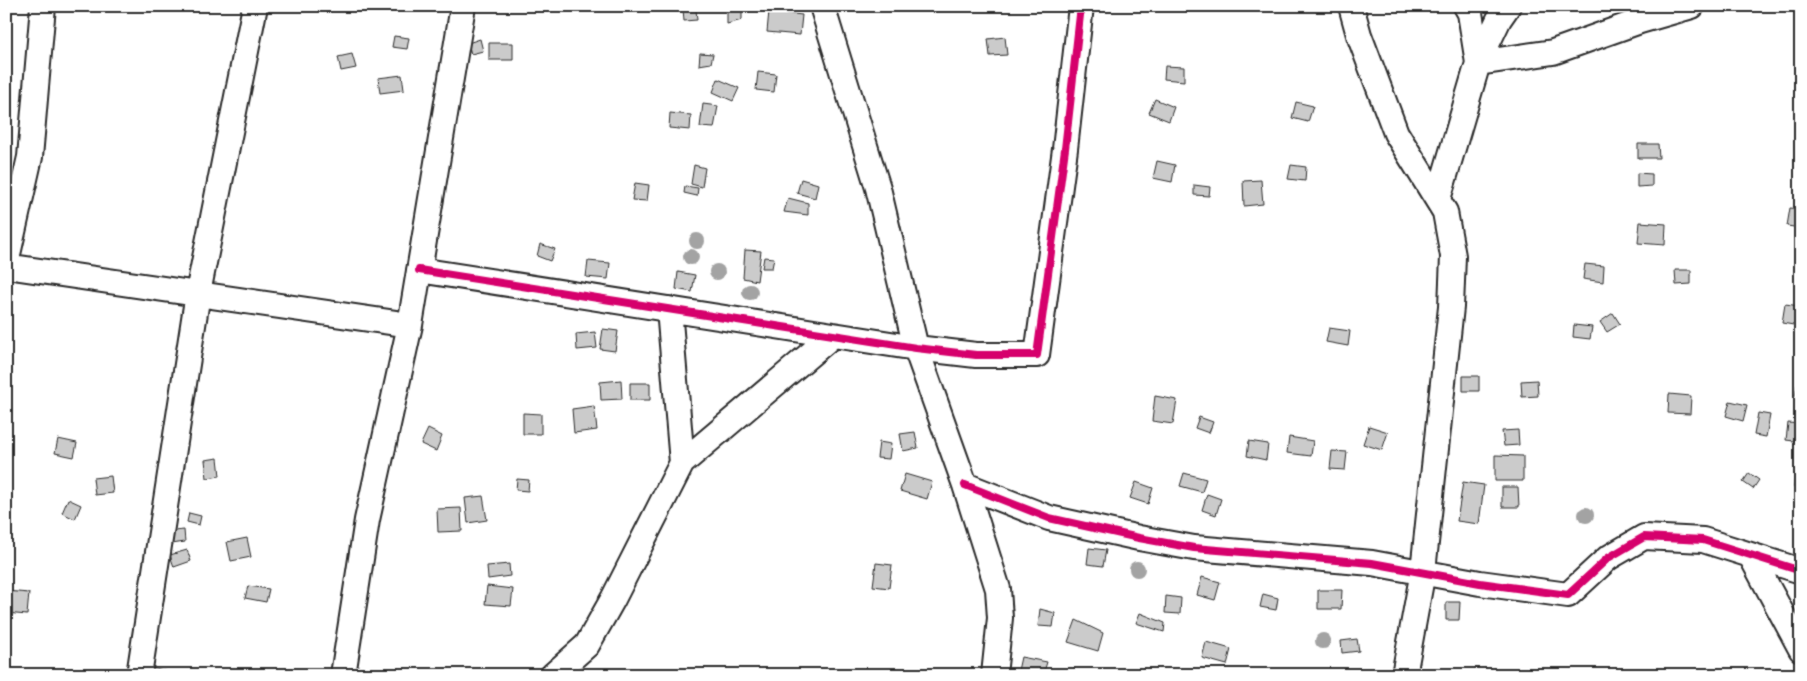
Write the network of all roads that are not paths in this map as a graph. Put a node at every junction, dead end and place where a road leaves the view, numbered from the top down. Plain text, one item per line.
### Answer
1 (44, 6) edge
2 (254, 6) edge
3 (463, 6) edge
4 (822, 6) edge
5 (1081, 6) edge
6 (1352, 6) edge
7 (1466, 6) edge
8 (1508, 6) edge
9 (1692, 6) edge
10 (1478, 63) junction
11 (1438, 199) junction
12 (6, 264) edge
13 (419, 270) junction
14 (198, 293) junction
15 (669, 310) junction
16 (410, 325) junction
17 (833, 335) junction
18 (916, 348) junction
19 (682, 463) junction
20 (965, 485) junction
21 (1751, 556) junction
22 (1801, 570) edge
23 (1423, 571) junction
24 (1801, 649) edge
25 (139, 675) edge
26 (343, 675) edge
27 (553, 675) edge
28 (994, 675) edge
29 (1404, 675) edge

1 - 12 street
2 - 14 street
3 - 13 street
4 - 18 street
5 - 18 street
6 - 11 street
7 - 10 street
8 - 10 street
9 - 10 street
10 - 11 street
11 - 23 street
12 - 14 street
13 - 15 street
13 - 16 street
14 - 16 street
14 - 25 street
15 - 17 street
15 - 19 street
16 - 26 street
17 - 18 street
17 - 19 street
18 - 20 street
19 - 27 street
20 - 23 street
20 - 28 street
21 - 22 street
21 - 23 street
21 - 24 street
23 - 29 street

